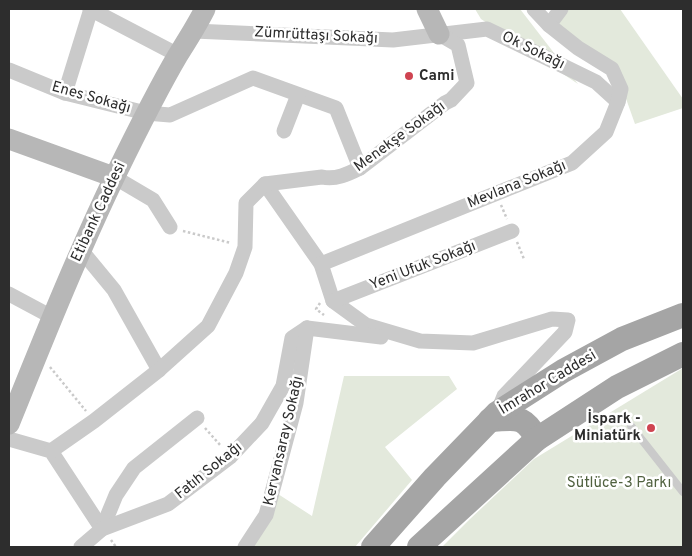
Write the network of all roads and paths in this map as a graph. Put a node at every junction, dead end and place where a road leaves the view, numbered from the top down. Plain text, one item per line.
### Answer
1 (91, 9) edge
2 (205, 9) edge
3 (426, 9) edge
4 (534, 9) edge
5 (561, 9) edge
6 (549, 25) junction
7 (194, 31) junction
8 (439, 34) junction
9 (178, 55) junction
10 (9, 70) edge
11 (65, 93) junction
12 (298, 95) junction
13 (618, 102) junction
14 (146, 113) junction
15 (284, 131) dead end
16 (9, 139) edge
17 (360, 168) junction
18 (114, 177) junction
19 (265, 184) junction
20 (170, 227) joint
21 (512, 231) dead end
22 (245, 247) junction
23 (81, 250) junction
24 (321, 264) junction
25 (9, 294) edge
26 (333, 301) junction
27 (683, 315) edge
28 (52, 317) junction
29 (306, 328) junction
30 (420, 341) junction
31 (38, 352) junction
32 (683, 354) edge
33 (159, 370) junction
34 (13, 398) edge
35 (494, 417) junction
36 (197, 418) joint
37 (94, 421) junction
38 (9, 424) edge
39 (631, 426) dead end
40 (9, 439) edge
41 (537, 439) junction
42 (51, 451) junction
43 (230, 457) junction
44 (422, 492) junction
45 (683, 492) edge
46 (456, 512) junction
47 (102, 529) junction
48 (81, 547) edge
49 (245, 547) edge
50 (373, 547) edge
51 (419, 547) edge

1 - 9 street
1 - 11 street
2 - 7 main road, Etibank Caddesi
3 - 8 main road
4 - 6 street, Mevlana Sokağı
5 - 6 street
6 - 13 street, Mevlana Sokağı
7 - 8 street, Zümrüttaşı Sokağı
7 - 9 main road, Etibank Caddesi
8 - 13 street, Ok Sokağı
8 - 17 street, Menekşe Sokağı
9 - 14 main road, Etibank Caddesi
10 - 11 street, Enes Sokağı
11 - 14 street, Enes Sokağı
12 - 14 street, Enes Sokağı
12 - 15 street
12 - 17 street, Enes Sokağı
13 - 24 street, Mevlana Sokağı
14 - 18 main road, Etibank Caddesi
16 - 18 main road
17 - 19 street, Menekşe Sokağı
18 - 20 street
18 - 23 main road, Etibank Caddesi
19 - 22 street
19 - 24 street
20 - 22 path
21 - 26 street, Yeni Ufuk Sokağı
22 - 33 street
23 - 28 main road, Etibank Caddesi
23 - 33 street
24 - 26 street
25 - 28 street
26 - 30 street
27 - 35 main road, İmrahor Caddesi
28 - 31 main road, Etibank Caddesi
29 - 30 street
29 - 43 street, Fatıh Sokağı
29 - 49 street, Kervansaray Sokağı
30 - 35 street
31 - 34 main road, Etibank Caddesi
31 - 37 path
32 - 41 main road
33 - 37 street
34 - 38 main road, Etibank Caddesi
35 - 41 main road
35 - 44 main road, İmrahor Caddesi
36 - 43 path
36 - 47 street
37 - 42 street
39 - 45 lane
40 - 42 street
41 - 46 main road
42 - 47 street
43 - 47 street, Fatıh Sokağı
44 - 46 main road
44 - 50 main road, İmrahor Caddesi
46 - 51 main road
47 - 48 street, Fatıh Sokağı

